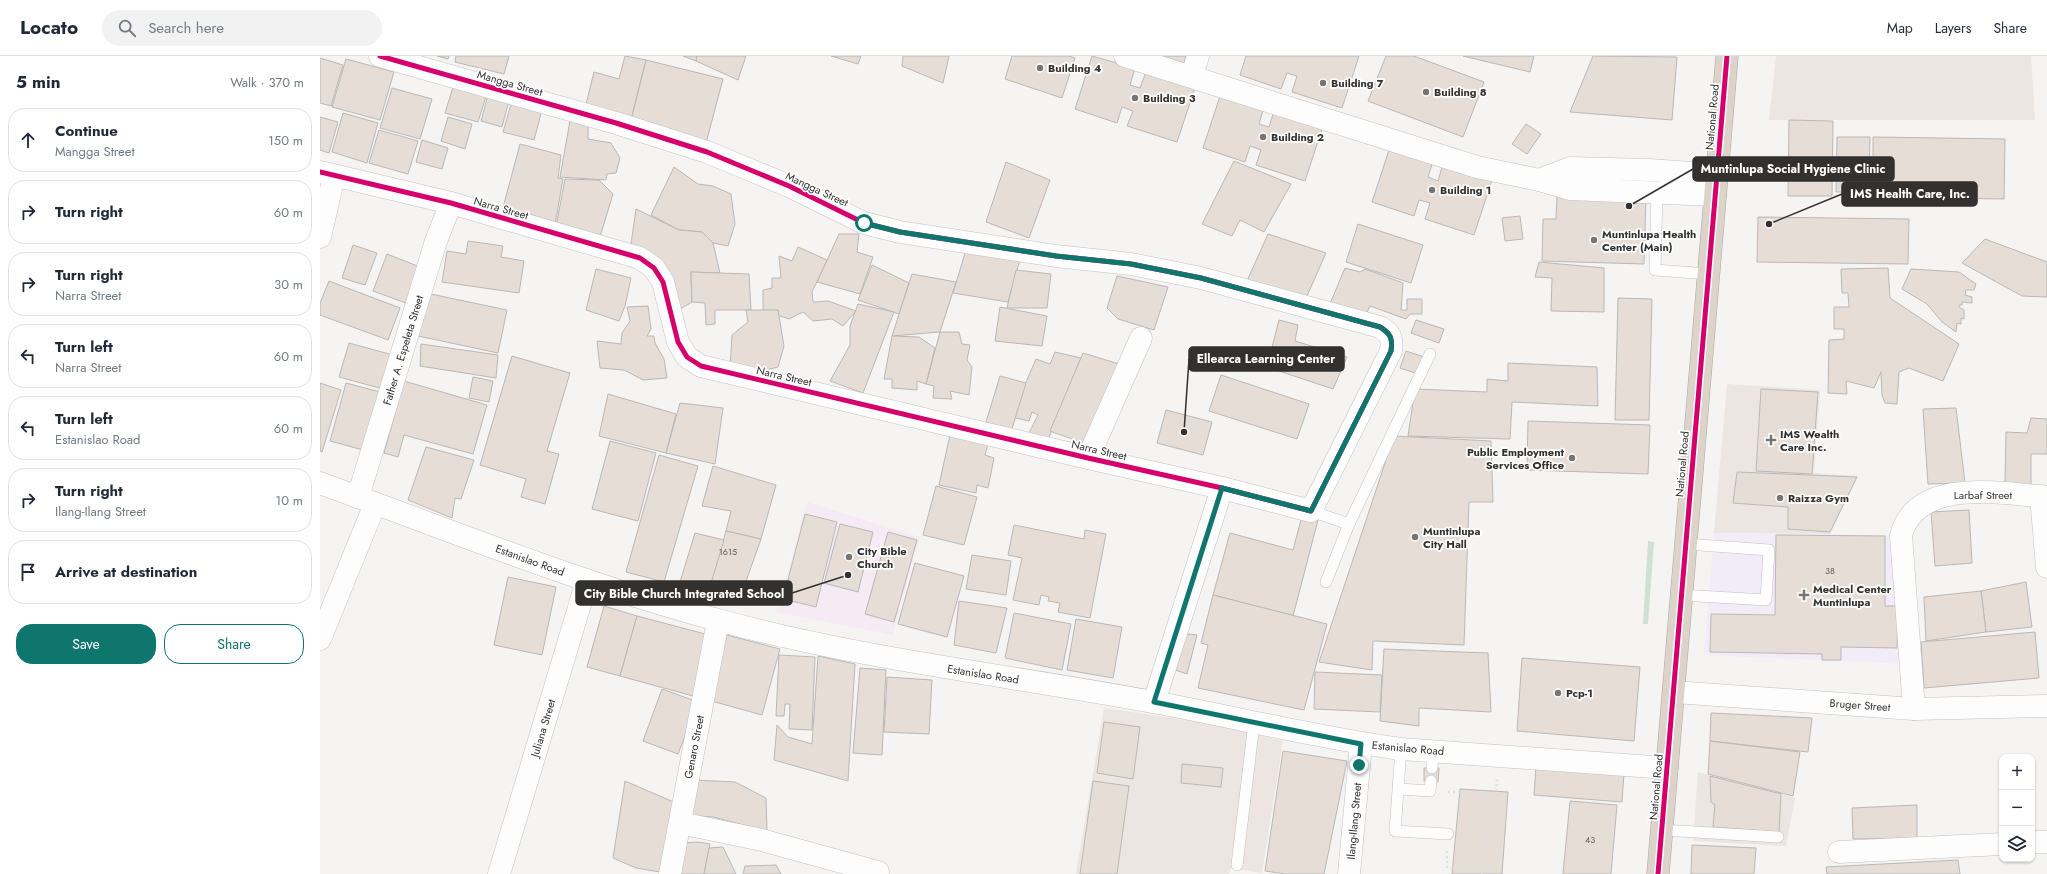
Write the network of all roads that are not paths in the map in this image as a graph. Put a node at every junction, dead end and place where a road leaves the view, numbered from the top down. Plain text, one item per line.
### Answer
1 (380, 56) edge
2 (1125, 56) edge
3 (1727, 56) edge
4 (1195, 66) edge
5 (327, 174) edge
6 (1539, 180) junction
7 (1716, 185) junction
8 (1657, 192) junction
9 (451, 203) junction
10 (320, 237) edge
11 (1709, 274) junction
12 (1141, 338) dead end
13 (1430, 354) dead end
14 (1088, 458) junction
15 (320, 483) edge
16 (1222, 488) junction
17 (2044, 496) edge
18 (367, 500) junction
19 (1311, 511) junction
20 (1349, 524) junction
21 (1686, 544) junction
22 (2047, 567) edge
23 (587, 581) junction
24 (1326, 582) dead end
25 (1681, 595) junction
26 (718, 621) junction
27 (320, 639) edge
28 (1674, 692) junction
29 (1154, 702) junction
30 (2047, 706) edge
31 (1914, 709) junction
32 (1254, 723) junction
33 (1361, 744) junction
34 (1401, 749) junction
35 (1667, 768) junction
36 (1431, 781) dead end
37 (1399, 788) junction
38 (680, 823) junction
39 (1662, 830) junction
40 (1448, 834) road end
41 (1778, 837) dead end
42 (2035, 842) edge
43 (2047, 842) edge
44 (1999, 844) edge
45 (1839, 852) dead end
46 (1237, 865) dead end
47 (878, 872) dead end
48 (499, 874) edge
49 (670, 874) edge
50 (1349, 874) edge
51 (1658, 874) edge

1 - 19 street, Mangga Street
2 - 4 street
3 - 7 highway, National Road
4 - 6 street
5 - 9 street, Narra Street
5 - 10 street
6 - 7 street
6 - 8 street
7 - 8 street
7 - 11 highway, National Road
8 - 11 lane
9 - 14 street, Narra Street
9 - 18 street, Father A. Espeleta Street
11 - 21 highway, National Road
12 - 14 street
13 - 20 lane
14 - 16 street, Narra Street
15 - 18 street, Estanislao Road
16 - 19 street, Narra Street
16 - 29 street
17 - 22 street
17 - 31 street, Larbaf Street
18 - 23 street, Estanislao Road
18 - 27 street, Father A. Espeleta Street
19 - 20 lane
20 - 24 lane
21 - 25 highway, National Road
21 - 25 lane
23 - 26 street, Estanislao Road
23 - 48 street, Juliana Street
25 - 28 highway, National Road
26 - 29 street, Estanislao Road
26 - 38 street, Genaro Street
28 - 31 street, Bruger Street
28 - 35 highway, National Road
29 - 32 street, Estanislao Road
30 - 31 street, Bruger Street
32 - 33 street, Estanislao Road
32 - 46 lane
33 - 34 street, Estanislao Road
33 - 50 street, Ilang-Ilang Street
34 - 35 street, Estanislao Road
34 - 37 lane
35 - 39 highway, National Road
36 - 37 lane
37 - 40 lane
38 - 47 street
38 - 49 street, Genaro Street
39 - 41 lane
39 - 51 highway, National Road
42 - 43 street
44 - 45 street

